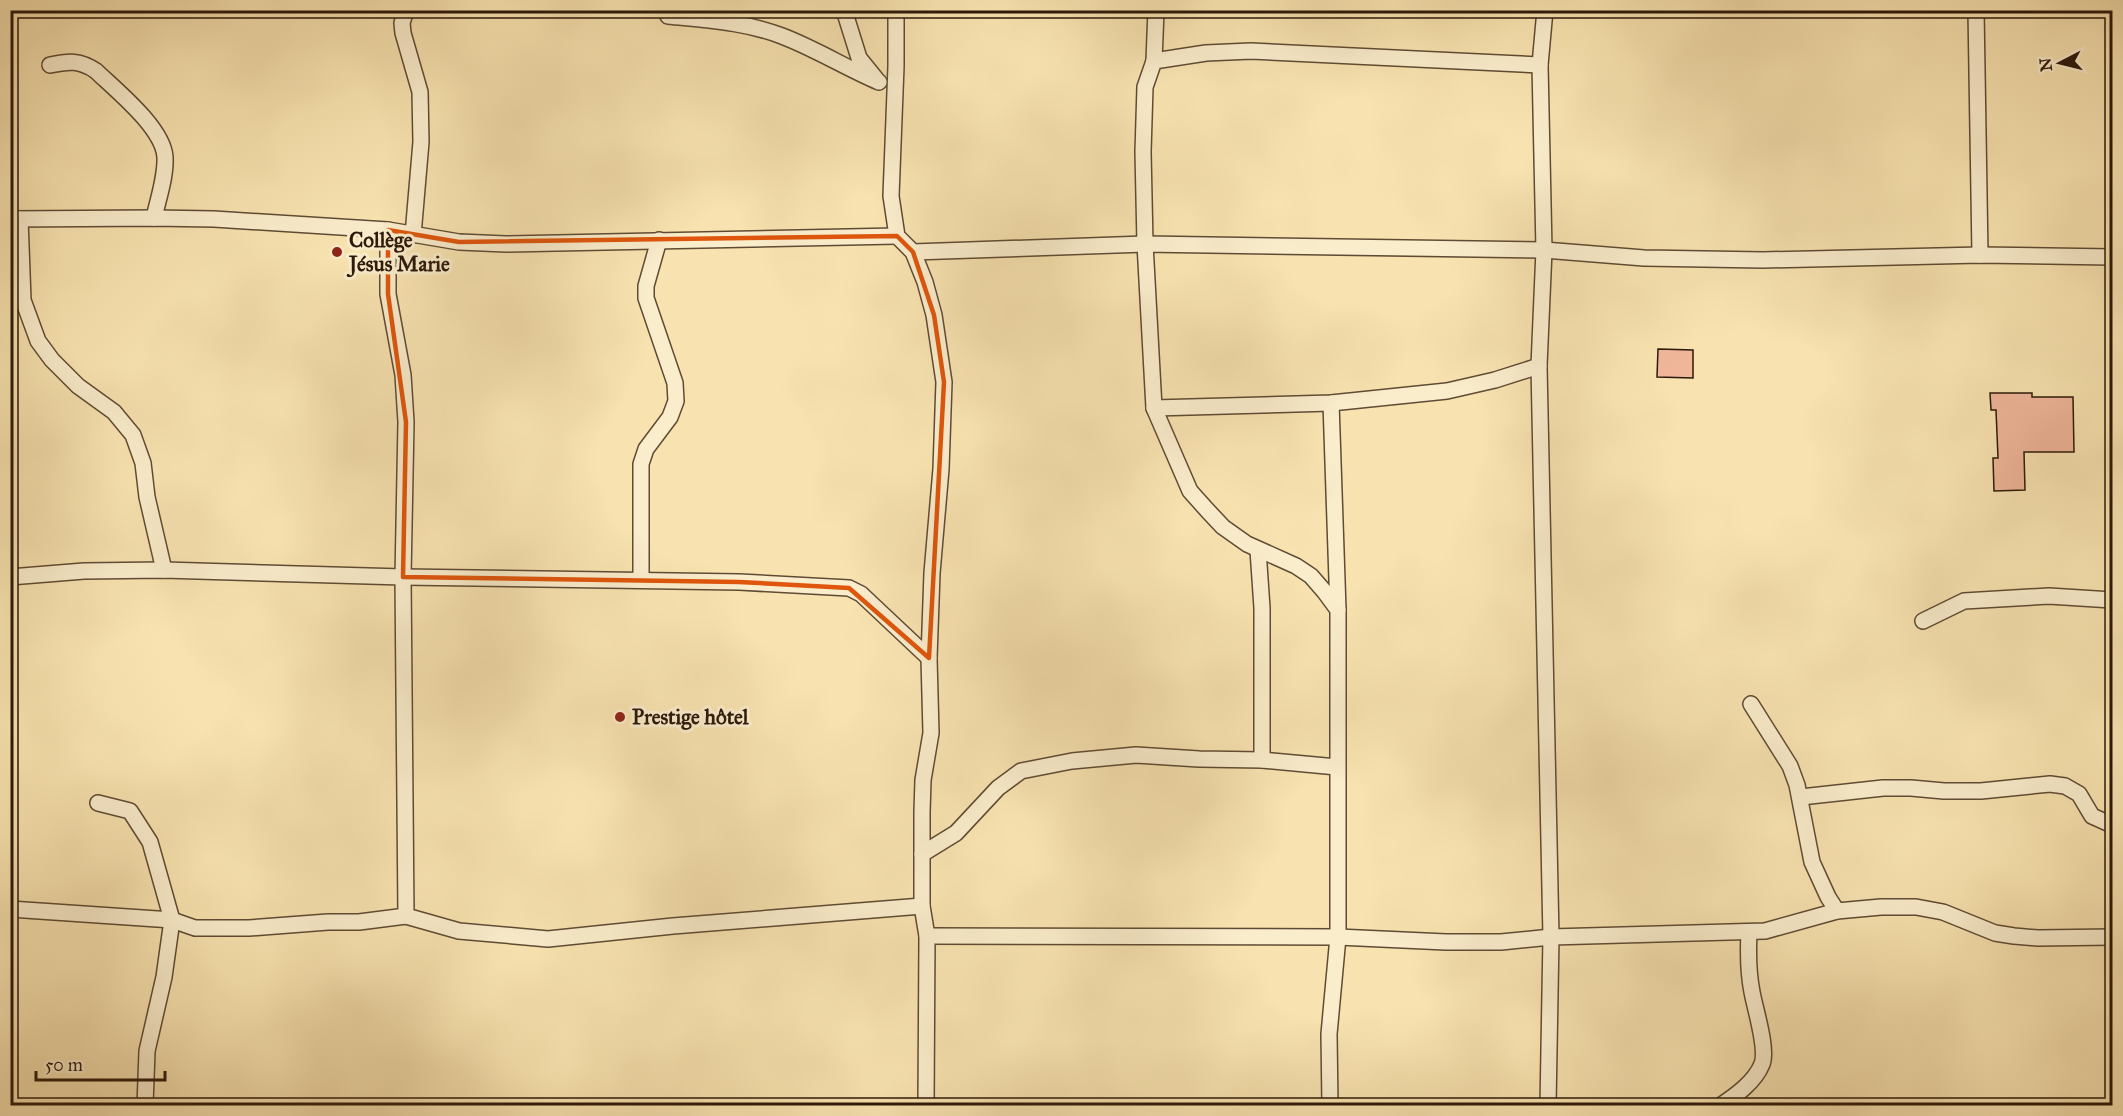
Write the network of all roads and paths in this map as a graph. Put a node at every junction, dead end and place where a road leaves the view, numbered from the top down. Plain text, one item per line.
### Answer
1 (406, 10) edge
2 (844, 10) edge
3 (896, 10) edge
4 (1156, 10) edge
5 (1545, 10) edge
6 (1976, 10) edge
7 (668, 16) dead end
8 (1154, 61) junction
9 (50, 65) dead end
10 (1540, 65) junction
11 (879, 82) junction
12 (895, 94) junction
13 (154, 218) junction
14 (15, 219) edge
15 (388, 230) junction
16 (413, 235) junction
17 (897, 236) junction
18 (659, 240) junction
19 (1145, 244) junction
20 (1544, 250) junction
21 (913, 252) junction
22 (1980, 255) junction
23 (2112, 257) edge
24 (1539, 366) junction
25 (1331, 403) junction
26 (1154, 408) junction
27 (1258, 550) junction
28 (164, 570) junction
29 (10, 577) edge
30 (403, 577) junction
31 (641, 580) junction
32 (2112, 600) edge
33 (1338, 610) junction
34 (1923, 621) dead end
35 (929, 658) junction
36 (1752, 704) dead end
37 (1262, 760) junction
38 (1337, 766) junction
39 (1801, 797) junction
40 (98, 803) dead end
41 (2112, 825) edge
42 (922, 854) junction
43 (922, 906) junction
44 (10, 909) edge
45 (1837, 911) junction
46 (406, 916) junction
47 (172, 920) junction
48 (1749, 932) junction
49 (927, 936) junction
50 (1338, 937) junction
51 (1551, 937) junction
52 (2112, 937) edge
53 (145, 1106) edge
54 (926, 1106) edge
55 (1330, 1106) edge
56 (1548, 1106) edge
57 (1720, 1106) edge

1 - 16 street
2 - 11 street
3 - 12 street
4 - 8 street
5 - 10 street
6 - 22 street
7 - 11 street
8 - 10 street
8 - 19 street
9 - 13 street
10 - 20 street
11 - 12 street
12 - 17 street
13 - 14 street
13 - 15 street
14 - 28 street
15 - 16 street
15 - 30 street
16 - 18 street
17 - 18 street
17 - 21 street
18 - 31 street
19 - 20 street
19 - 21 street
19 - 26 street
20 - 22 street
20 - 24 street
21 - 35 street
22 - 23 street
24 - 25 street
24 - 51 street
25 - 26 street
25 - 33 street
26 - 27 street
27 - 33 street
27 - 37 street
28 - 29 street
28 - 30 street
30 - 31 street
30 - 46 street
31 - 35 street
32 - 34 street
33 - 38 street
35 - 42 street
36 - 39 street
37 - 38 street
37 - 42 street
38 - 50 street
39 - 41 street
39 - 45 street
40 - 47 street
42 - 43 street
43 - 46 street
43 - 49 street
44 - 47 street
45 - 48 street
45 - 52 street
46 - 47 street
47 - 53 street
48 - 51 street
48 - 57 street
49 - 50 street
49 - 54 street
50 - 51 street
50 - 55 street
51 - 56 street

